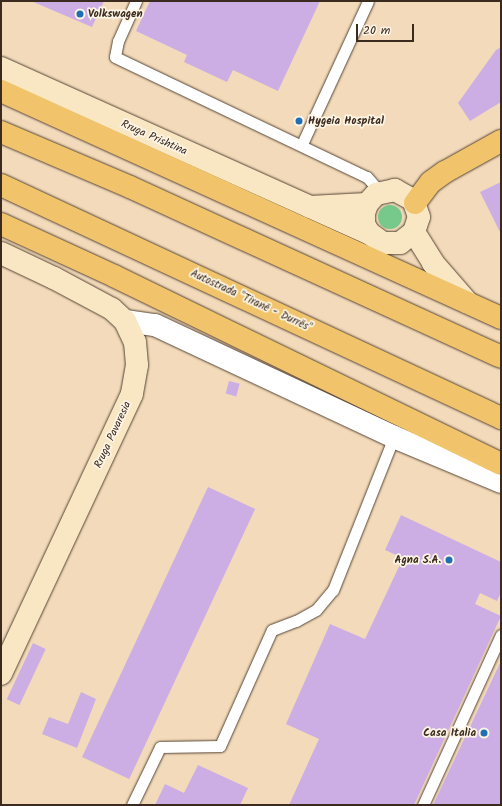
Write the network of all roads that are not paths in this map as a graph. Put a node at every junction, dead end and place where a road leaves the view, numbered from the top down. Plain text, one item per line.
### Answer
1 (136, 1) edge
2 (368, 1) edge
3 (1, 68) edge
4 (1, 91) edge
5 (1, 132) edge
6 (501, 141) edge
7 (302, 144) junction
8 (1, 185) edge
9 (373, 198) junction
10 (415, 203) junction
11 (307, 208) junction
12 (1, 224) edge
13 (414, 232) junction
14 (369, 233) junction
15 (1, 253) edge
16 (467, 302) junction
17 (501, 318) edge
18 (124, 320) junction
19 (501, 357) edge
20 (496, 415) edge
21 (394, 437) junction
22 (501, 464) edge
23 (501, 482) edge
24 (501, 635) edge
25 (1, 674) edge
26 (132, 805) edge
27 (423, 805) edge

1 - 7 lane
2 - 7 lane
3 - 11 main road, Rruga Prishtina
4 - 16 main road
5 - 19 main road
6 - 10 main road
7 - 9 lane
8 - 20 main road, Autostrada "Tiranë - Durrës"
9 - 10 main road, Rruga Prishtina
9 - 11 main road, Rruga Prishtina
9 - 14 main road
10 - 13 main road
11 - 14 main road, Rruga Prishtina
12 - 22 main road
13 - 14 main road, Rruga Prishtina
13 - 16 main road
15 - 18 main road, Rruga Pavaresia
16 - 17 main road
18 - 21 street
18 - 25 main road, Rruga Pavaresia
21 - 23 street
21 - 26 lane
24 - 27 lane

